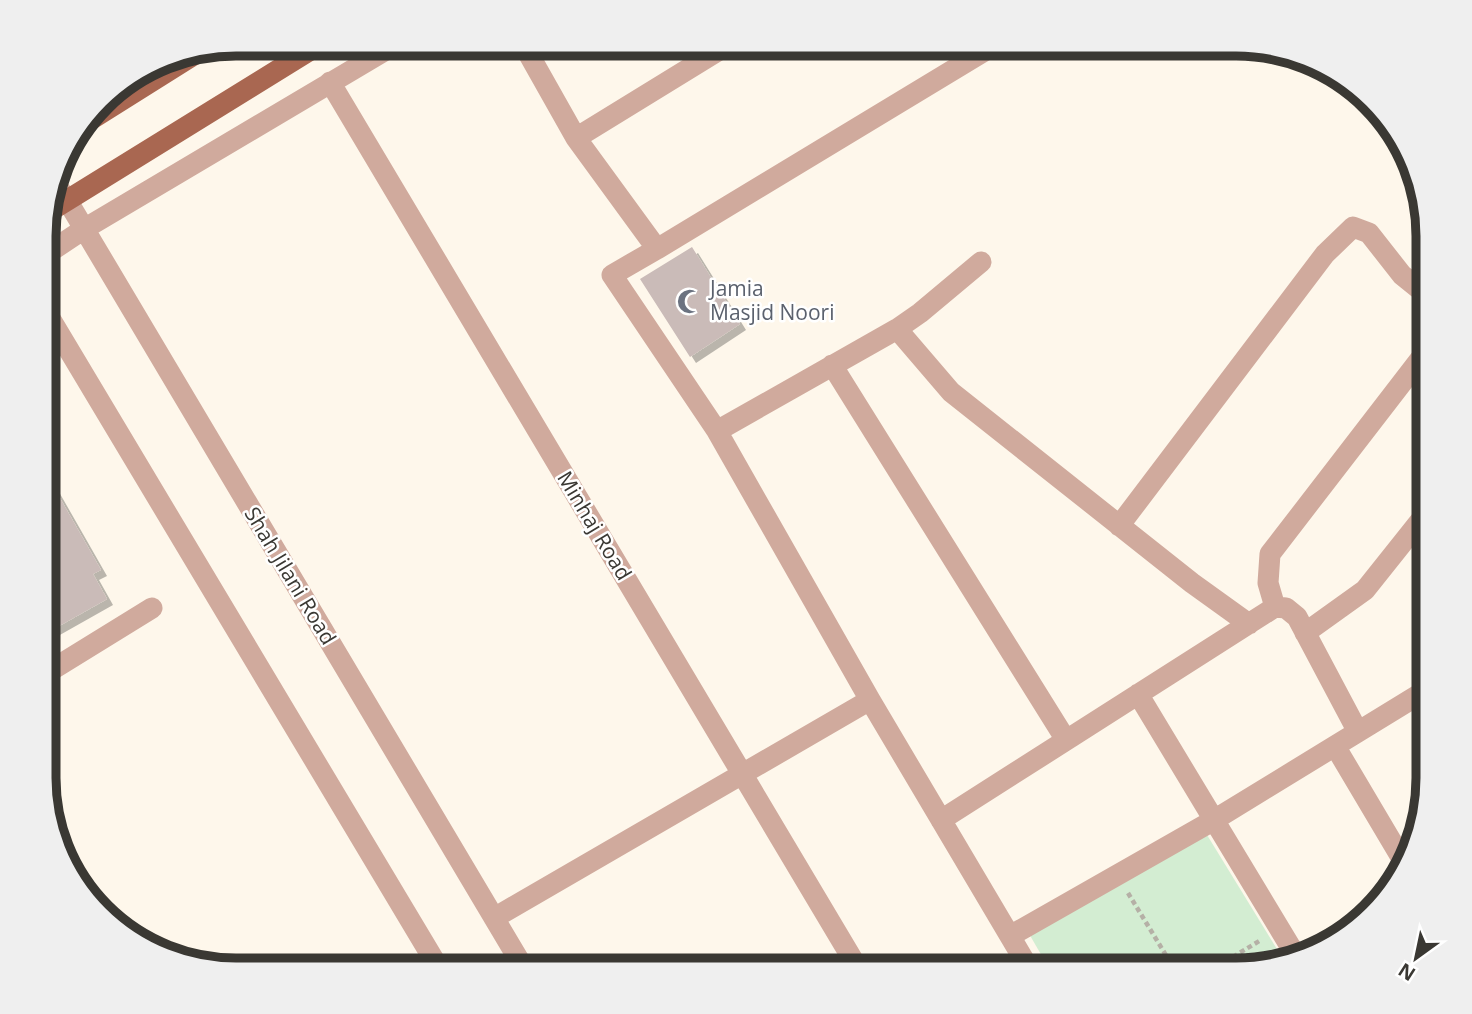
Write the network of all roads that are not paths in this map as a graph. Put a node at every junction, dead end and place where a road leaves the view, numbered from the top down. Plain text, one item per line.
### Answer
1 (301, 56) edge
2 (375, 56) edge
3 (530, 56) edge
4 (709, 56) edge
5 (976, 56) edge
6 (175, 67) edge
7 (330, 82) junction
8 (111, 107) edge
9 (576, 138) junction
10 (62, 192) edge
11 (67, 200) junction
12 (59, 206) edge
13 (84, 229) junction
14 (56, 248) edge
15 (657, 249) junction
16 (981, 262) dead end
17 (1416, 285) edge
18 (56, 327) edge
19 (897, 329) junction
20 (832, 365) junction
21 (1416, 365) edge
22 (717, 431) junction
23 (1119, 526) junction
24 (1416, 526) edge
25 (1275, 607) junction
26 (152, 608) dead end
27 (1249, 624) junction
28 (1305, 633) junction
29 (56, 667) edge
30 (1138, 694) junction
31 (1416, 697) edge
32 (870, 699) junction
33 (1357, 732) junction
34 (1066, 740) junction
35 (1335, 746) junction
36 (742, 774) junction
37 (941, 820) junction
38 (1214, 820) junction
39 (1399, 853) edge
40 (494, 918) junction
41 (1010, 936) junction
42 (1292, 949) edge
43 (433, 958) edge
44 (518, 958) edge
45 (852, 958) edge
46 (1023, 958) edge

1 - 11 main road
2 - 7 street
3 - 9 street
4 - 9 street
5 - 15 street
6 - 8 main road
7 - 13 street
7 - 36 street, Minhaj Road
9 - 15 street
10 - 11 street, Shah Jilani Road
11 - 12 main road
11 - 13 street, Shah Jilani Road
13 - 14 street
13 - 40 street, Shah Jilani Road
15 - 22 street
16 - 19 street
17 - 23 street
18 - 43 street
19 - 20 street
19 - 23 street
20 - 22 street
20 - 34 street
21 - 25 street
22 - 32 street
23 - 27 street
24 - 28 street
25 - 27 street
25 - 28 street
26 - 29 street
27 - 30 street
28 - 33 street
30 - 34 street
30 - 38 street
31 - 33 street
32 - 36 street
32 - 37 street
33 - 35 street
34 - 37 street
35 - 38 street
35 - 39 street
36 - 40 street
36 - 45 street, Minhaj Road
37 - 41 street
38 - 41 street
38 - 42 street
40 - 44 street, Shah Jilani Road
41 - 46 street

